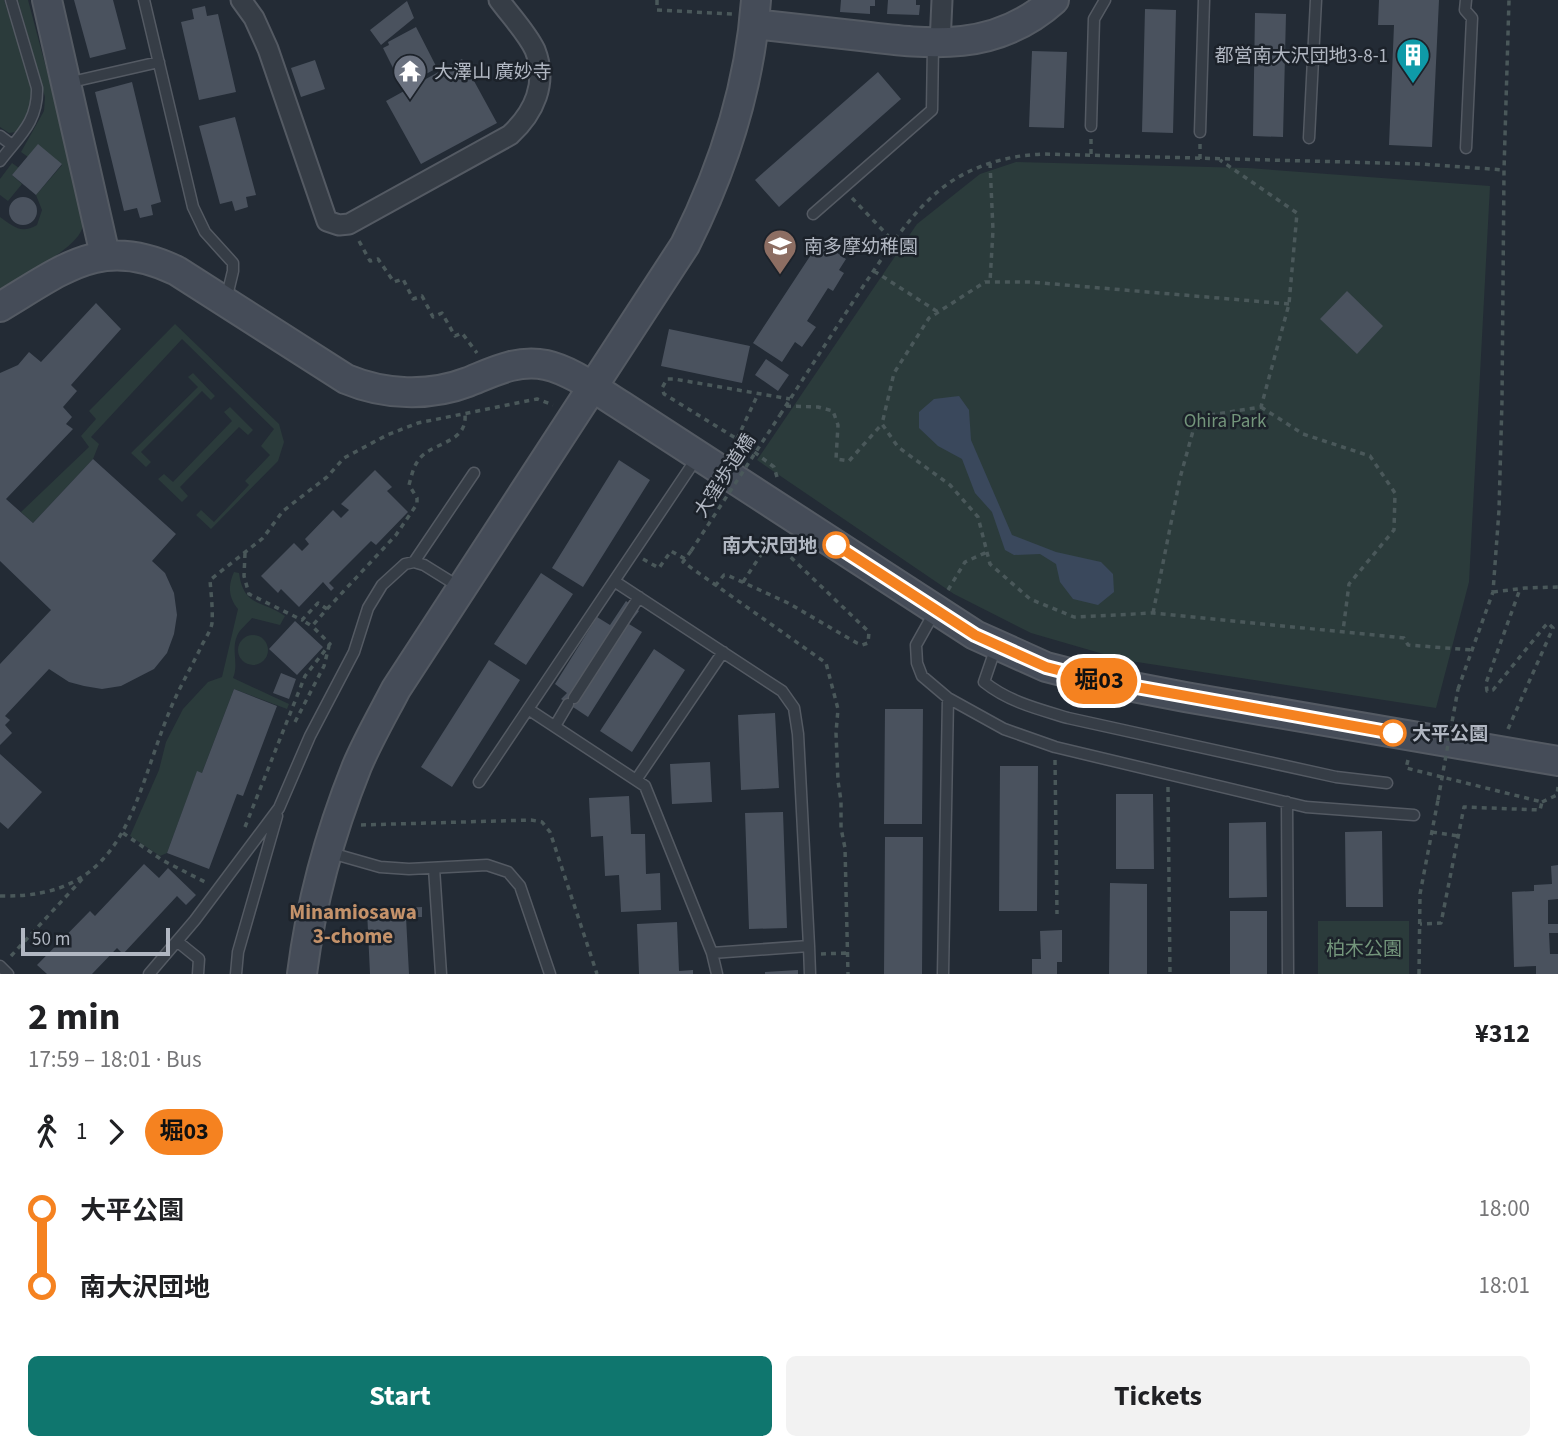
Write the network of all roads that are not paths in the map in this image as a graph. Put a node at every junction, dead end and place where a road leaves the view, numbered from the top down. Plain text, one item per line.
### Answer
1 (10, 0) edge
2 (47, 0) edge
3 (144, 0) edge
4 (241, 0) edge
5 (499, 0) edge
6 (942, 0) edge
7 (1054, 0) edge
8 (1105, 0) edge
9 (1204, 0) edge
10 (1316, 0) edge
11 (1465, 0) edge
12 (747, 13) edge
13 (937, 44) junction
14 (159, 62) junction
15 (66, 83) junction
16 (1091, 127) dead end
17 (1200, 132) dead end
18 (0, 136) edge
19 (1309, 138) dead end
20 (12, 145) junction
21 (1466, 148) dead end
22 (0, 161) edge
23 (813, 214) dead end
24 (105, 255) junction
25 (226, 300) junction
26 (0, 307) edge
27 (592, 388) junction
28 (698, 455) junction
29 (474, 473) dead end
30 (414, 562) junction
31 (614, 581) junction
32 (462, 588) junction
33 (639, 597) junction
34 (940, 603) junction
35 (996, 646) junction
36 (723, 652) junction
37 (948, 698) junction
38 (528, 709) junction
39 (555, 726) junction
40 (1558, 761) edge
41 (636, 780) junction
42 (479, 782) dead end
43 (1387, 783) dead end
44 (1287, 802) junction
45 (279, 808) junction
46 (1414, 815) dead end
47 (327, 852) junction
48 (434, 868) junction
49 (178, 942) junction
50 (809, 950) junction
51 (712, 953) junction
52 (0, 966) edge
53 (8, 974) edge
54 (149, 974) edge
55 (198, 974) edge
56 (236, 974) edge
57 (302, 974) edge
58 (441, 974) edge
59 (550, 974) edge
60 (716, 974) edge
61 (810, 974) edge
62 (943, 974) edge
63 (1288, 974) edge

1 - 20 lane
2 - 15 street
3 - 14 lane
4 - 5 street
6 - 13 street
7 - 13 street
8 - 16 lane
9 - 17 lane
10 - 19 lane
11 - 21 lane
12 - 13 street
12 - 27 street
13 - 23 lane
14 - 15 lane
14 - 25 lane
15 - 24 street
18 - 20 lane
20 - 22 lane
24 - 25 street
24 - 26 street
25 - 27 street
27 - 28 street
27 - 32 street
28 - 31 lane
28 - 34 street
29 - 30 lane
30 - 32 lane
30 - 45 lane
31 - 33 lane
31 - 38 lane
32 - 47 street
33 - 36 lane
33 - 39 lane
34 - 35 street
34 - 37 lane
35 - 40 street
35 - 43 lane
36 - 41 lane
36 - 50 lane
37 - 44 lane
37 - 62 lane
38 - 39 lane
38 - 42 lane
39 - 41 lane
41 - 51 lane
44 - 46 lane
44 - 63 lane
45 - 49 lane
45 - 56 lane
47 - 48 lane
47 - 57 street
48 - 58 lane
48 - 59 lane
49 - 54 lane
49 - 55 lane
50 - 51 lane
50 - 61 lane
51 - 60 lane
52 - 53 lane

